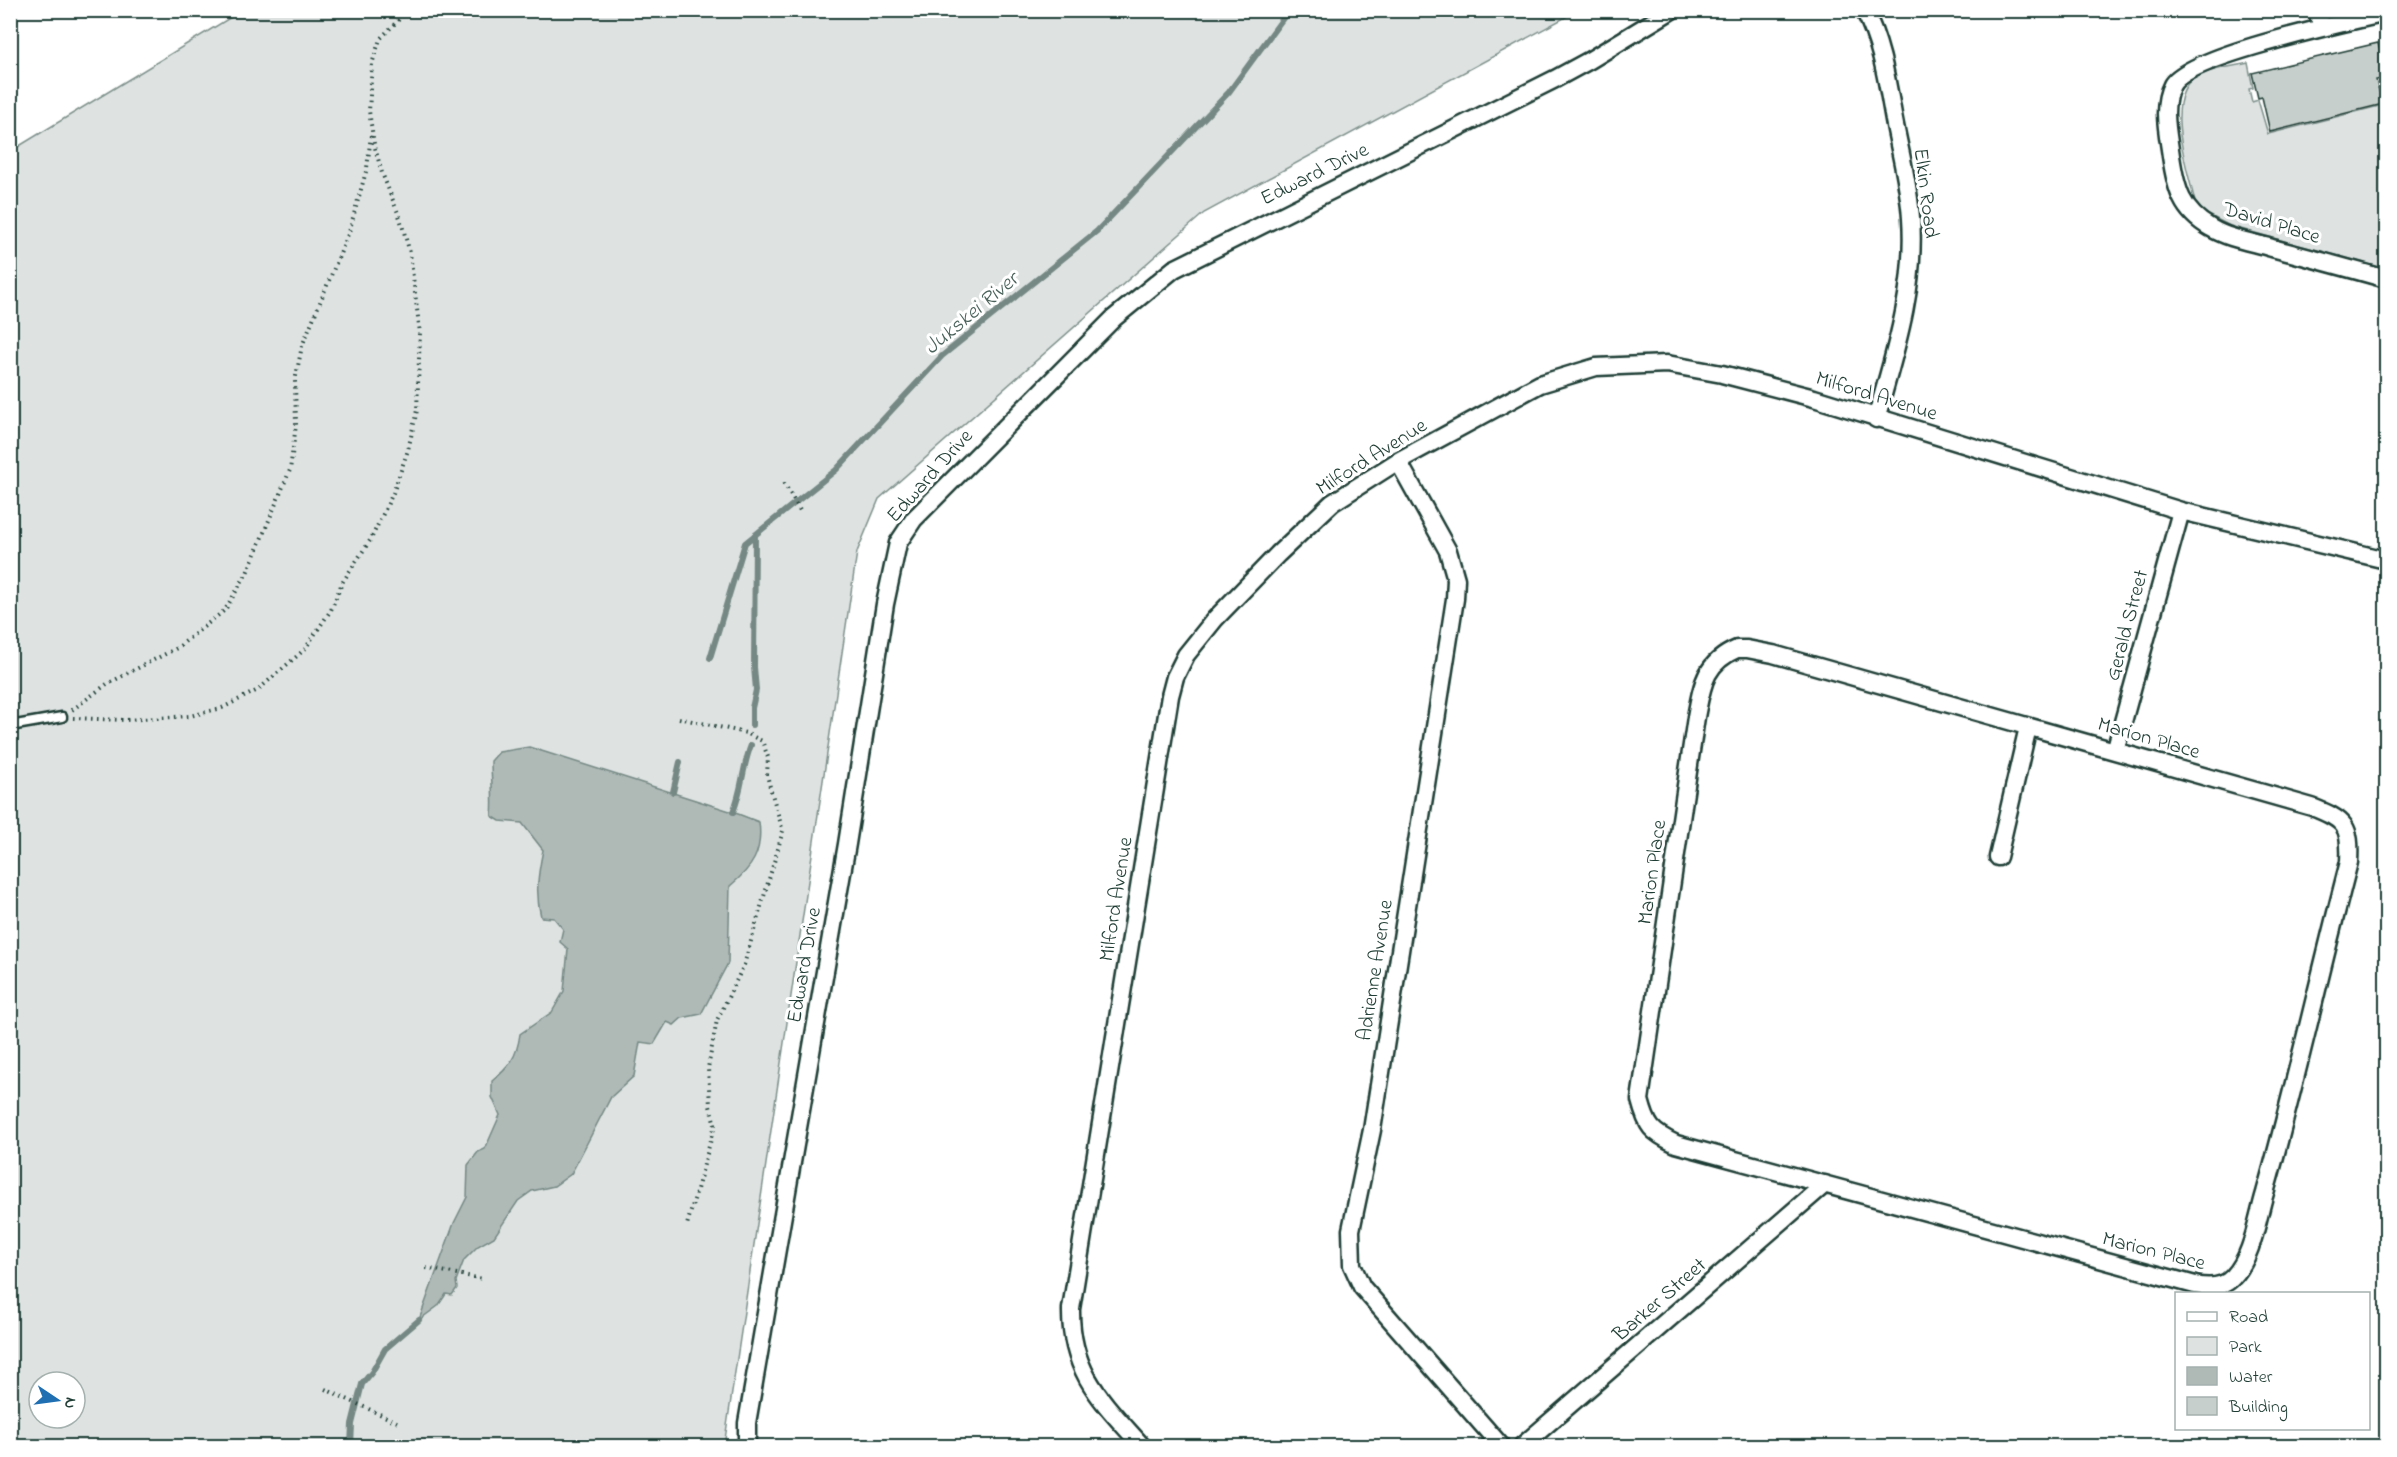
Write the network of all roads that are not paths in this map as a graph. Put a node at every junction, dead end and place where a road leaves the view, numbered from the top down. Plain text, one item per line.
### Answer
1 (1672, 10) edge
2 (1864, 10) edge
3 (2317, 10) edge
4 (2386, 13) edge
5 (2322, 28) junction
6 (2386, 279) edge
7 (1876, 419) junction
8 (1398, 461) junction
9 (2181, 511) junction
10 (2386, 561) edge
11 (62, 717) road end
12 (10, 726) edge
13 (2028, 727) junction
14 (2115, 751) junction
15 (1998, 857) dead end
16 (1825, 1184) junction
17 (747, 1446) edge
18 (1142, 1446) edge
19 (1501, 1446) edge
20 (1522, 1446) edge

1 - 17 street, Edward Drive
2 - 7 street, Elkin Road
3 - 5 street
4 - 5 street, David Place
5 - 6 street, David Place
7 - 8 street, Milford Avenue
7 - 9 street, Milford Avenue
8 - 18 street, Milford Avenue
8 - 19 street, Adrienne Avenue
9 - 10 street, Milford Avenue
9 - 14 street, Gerald Street
11 - 12 lane
13 - 14 street, Marion Place
13 - 15 street
13 - 16 street, Marion Place
14 - 16 street, Marion Place
16 - 20 street, Barker Street

